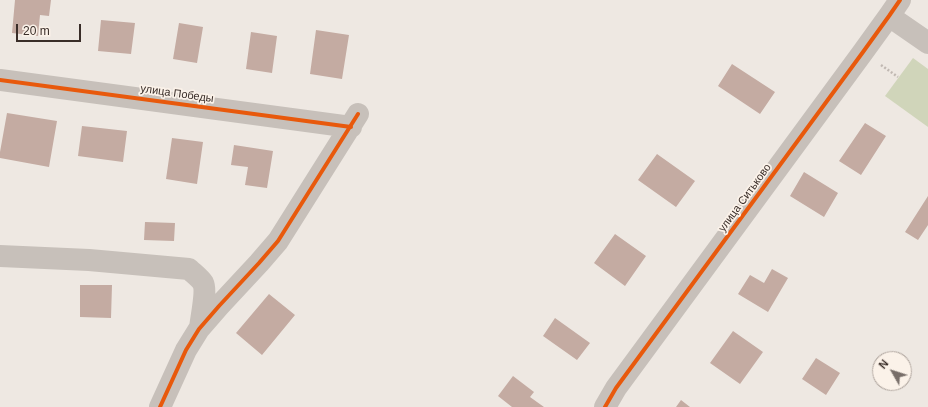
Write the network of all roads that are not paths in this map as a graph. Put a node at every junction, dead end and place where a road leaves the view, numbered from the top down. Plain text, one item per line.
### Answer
1 (894, 8) edge
2 (928, 43) edge
3 (0, 80) edge
4 (0, 256) edge
5 (200, 329) junction
6 (160, 407) edge
7 (605, 407) edge

1 - 2 street
1 - 7 street, улица Ситьково
3 - 5 street, улица Победы
4 - 5 street
5 - 6 street

